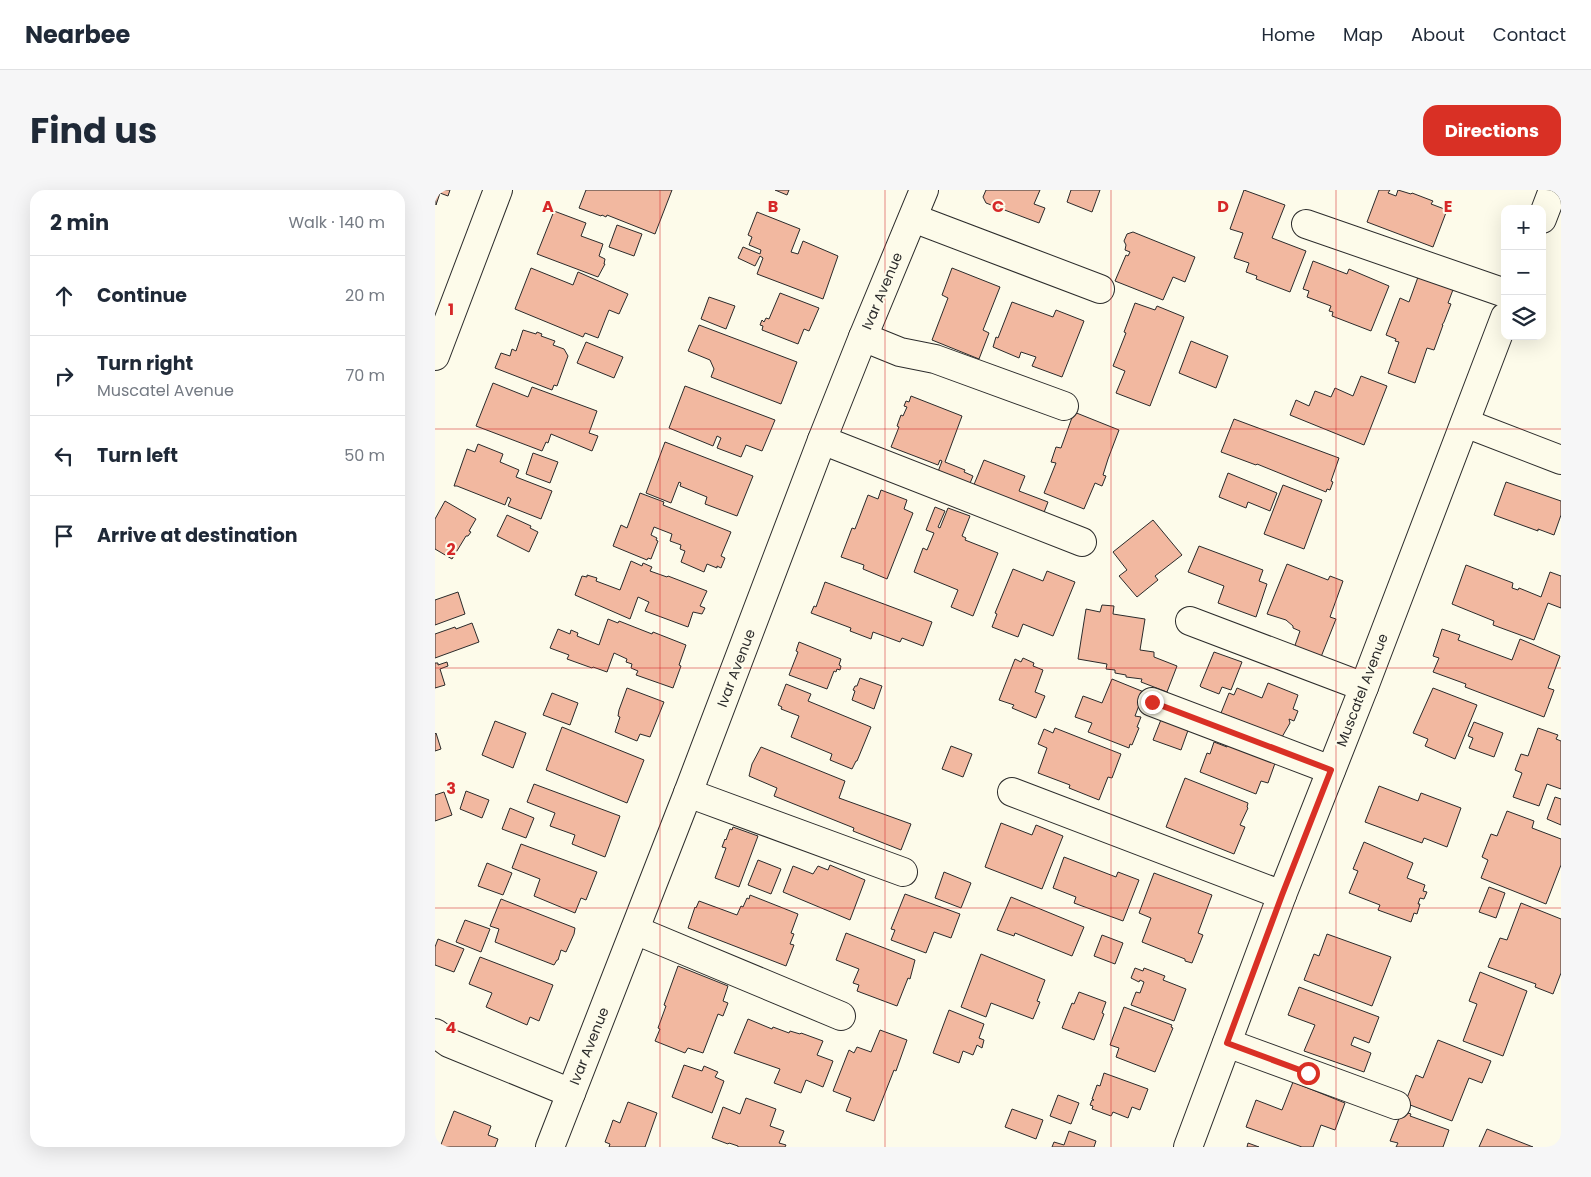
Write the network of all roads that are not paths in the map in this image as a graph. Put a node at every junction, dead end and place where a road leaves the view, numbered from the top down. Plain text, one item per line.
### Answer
1 (498, 190) edge
2 (924, 190) edge
3 (1553, 190) edge
4 (1546, 208) edge
5 (913, 218) junction
6 (1306, 224) dead end
7 (1100, 289) dead end
8 (1501, 292) edge
9 (1501, 328) edge
10 (863, 337) junction
11 (435, 356) edge
12 (1064, 406) dead end
13 (1465, 423) junction
14 (823, 440) junction
15 (1561, 460) edge
16 (1082, 542) dead end
17 (1189, 621) dead end
18 (1364, 687) junction
19 (1152, 702) dead end
20 (1331, 770) junction
21 (1012, 792) dead end
22 (688, 793) junction
23 (903, 872) dead end
24 (1282, 895) junction
25 (635, 930) junction
26 (841, 1016) dead end
27 (435, 1033) edge
28 (1227, 1043) junction
29 (571, 1093) junction
30 (1396, 1105) dead end
31 (550, 1147) edge
32 (1188, 1147) edge

1 - 11 street
2 - 5 street, Ivar Avenue
3 - 4 street
5 - 7 street
5 - 10 street, Ivar Avenue
6 - 8 street
9 - 13 street, Muscatel Avenue
10 - 12 street
10 - 14 street, Ivar Avenue
13 - 15 street
13 - 18 street, Muscatel Avenue
14 - 16 street
14 - 22 street, Ivar Avenue
17 - 18 street
18 - 20 street, Muscatel Avenue
19 - 20 street
20 - 24 street, Muscatel Avenue
21 - 24 street
22 - 23 street
22 - 25 street, Ivar Avenue
24 - 28 street, Muscatel Avenue
25 - 26 street
25 - 29 street, Ivar Avenue
27 - 29 street
28 - 30 street
28 - 32 street, Muscatel Avenue
29 - 31 street, Ivar Avenue

